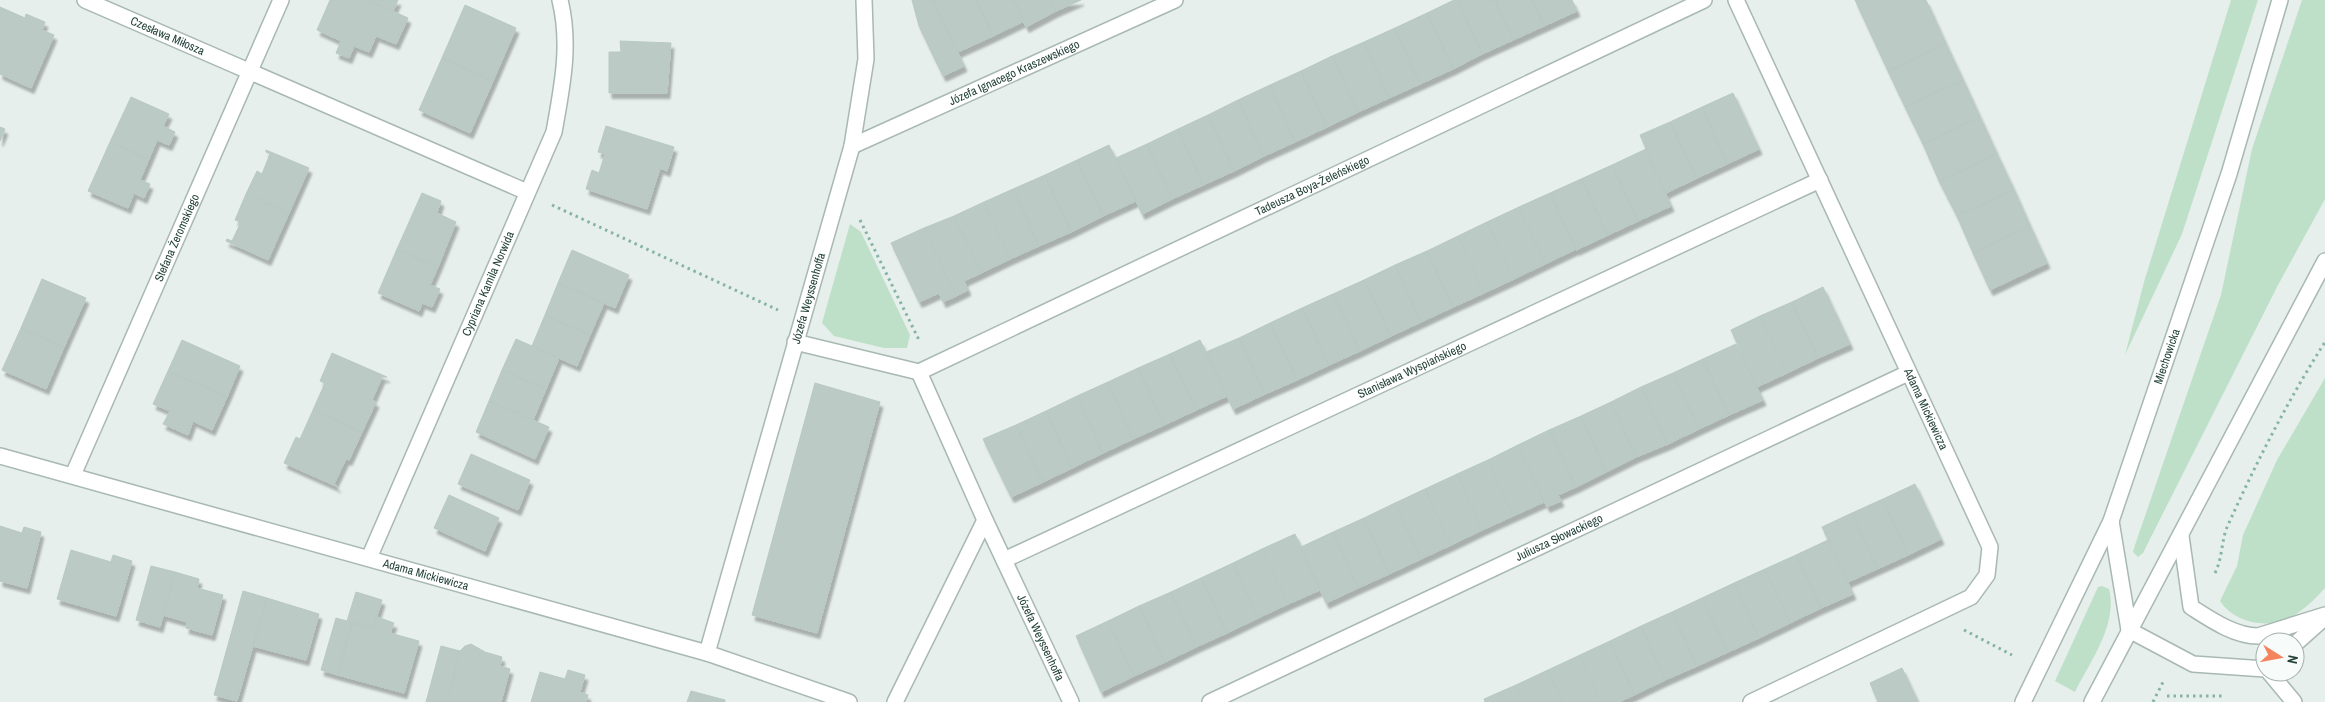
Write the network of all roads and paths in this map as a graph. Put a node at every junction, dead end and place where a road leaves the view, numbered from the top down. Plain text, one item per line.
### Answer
1 (85, 0) edge
2 (281, 0) edge
3 (560, 0) edge
4 (864, 0) edge
5 (1174, 0) edge
6 (1704, 0) edge
7 (1736, 0) edge
8 (2280, 0) edge
9 (250, 72) junction
10 (852, 146) junction
11 (1820, 180) junction
12 (840, 188) junction
13 (527, 192) junction
14 (2325, 261) edge
15 (802, 319) junction
16 (795, 342) junction
17 (2325, 342) edge
18 (919, 372) junction
19 (1908, 373) junction
20 (0, 456) edge
21 (73, 475) junction
22 (985, 520) junction
23 (2111, 521) junction
24 (2181, 536) junction
25 (370, 558) junction
26 (1004, 560) junction
27 (2197, 611) junction
28 (2325, 616) edge
29 (2129, 630) junction
30 (1965, 631) dead end
31 (2305, 635) edge
32 (707, 653) junction
33 (2012, 655) dead end
34 (2176, 656) junction
35 (2255, 668) edge
36 (2277, 682) edge
37 (849, 702) edge
38 (895, 702) edge
39 (1070, 702) edge
40 (1210, 702) edge
41 (1751, 702) edge
42 (2023, 702) edge
43 (2092, 702) edge
44 (2153, 702) edge
45 (2294, 702) edge

1 - 9 street, Czesława Miłosza
2 - 9 street, Stefana Żeromskiego
3 - 13 street, Cypriana Kamila Norwida
4 - 10 street, Józefa Weyssenhoffa
5 - 10 street, Józefa Ignacego Kraszewskiego
6 - 18 street, Tadeusza Boya-Żeleńskiego
7 - 11 street, Adama Mickiewicza
8 - 23 street, Miechowicka
9 - 13 street, Czesława Miłosza
9 - 21 street, Stefana Żeromskiego
10 - 12 street, Józefa Weyssenhoffa
11 - 19 street, Adama Mickiewicza
11 - 26 street, Stanisława Wyspiańskiego
12 - 15 street, Józefa Weyssenhoffa
12 - 18 path
13 - 15 path
13 - 25 street, Cypriana Kamila Norwida
14 - 24 street
15 - 16 street, Józefa Weyssenhoffa
16 - 18 street, Józefa Weyssenhoffa
16 - 32 street
17 - 27 path
18 - 22 street, Józefa Weyssenhoffa
19 - 40 street, Juliusza Słowackiego
19 - 41 street, Adama Mickiewicza
20 - 21 street, Adama Mickiewicza
21 - 25 street, Adama Mickiewicza
22 - 26 street, Józefa Weyssenhoffa
22 - 38 street
23 - 29 street
23 - 42 street, Miechowicka
24 - 27 street
24 - 29 street
25 - 32 street, Adama Mickiewicza
26 - 39 street, Józefa Weyssenhoffa
27 - 28 street
28 - 31 street
29 - 34 street
29 - 43 street
30 - 33 path
32 - 37 street, Adama Mickiewicza
34 - 35 street
34 - 44 path
36 - 45 street

